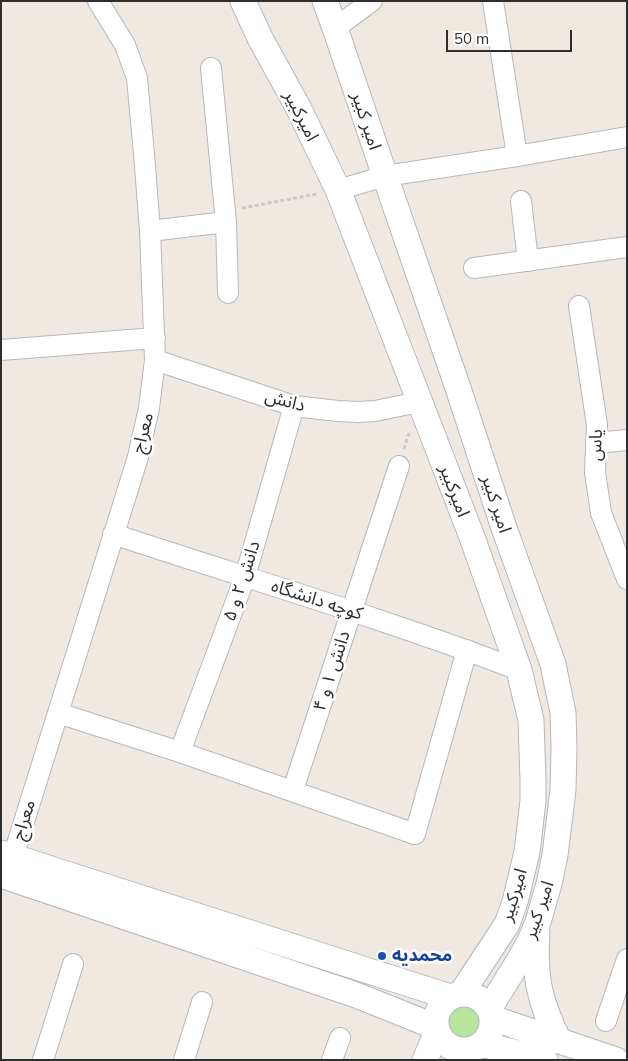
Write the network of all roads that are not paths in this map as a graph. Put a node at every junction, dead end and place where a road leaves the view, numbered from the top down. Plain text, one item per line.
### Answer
1 (98, 1) edge
2 (243, 1) edge
3 (258, 1) edge
4 (325, 1) edge
5 (372, 1) edge
6 (493, 1) edge
7 (335, 28) junction
8 (260, 38) junction
9 (211, 68) dead end
10 (627, 138) edge
11 (517, 156) junction
12 (385, 176) junction
13 (338, 190) junction
14 (521, 201) dead end
15 (225, 217) junction
16 (150, 231) junction
17 (627, 247) edge
18 (528, 261) junction
19 (474, 268) dead end
20 (228, 293) dead end
21 (579, 306) dead end
22 (155, 338) junction
23 (1, 350) edge
24 (155, 360) junction
25 (457, 386) junction
26 (419, 402) junction
27 (294, 406) junction
28 (627, 440) edge
29 (596, 443) junction
30 (399, 466) dead end
31 (113, 534) junction
32 (623, 557) edge
33 (245, 577) junction
34 (627, 579) edge
35 (352, 610) junction
36 (467, 650) junction
37 (519, 670) junction
38 (58, 713) junction
39 (180, 752) junction
40 (292, 790) junction
41 (5, 862) edge
42 (538, 922) junction
43 (627, 959) edge
44 (73, 964) dead end
45 (455, 996) junction
46 (202, 1002) dead end
47 (490, 1014) junction
48 (606, 1021) dead end
49 (436, 1029) junction
50 (340, 1038) dead end
51 (552, 1050) edge
52 (470, 1051) edge
53 (43, 1060) edge
54 (184, 1060) edge
55 (332, 1060) edge
56 (425, 1060) edge
57 (616, 1060) edge

1 - 16 street, معراج
2 - 8 street, امیرکبیر
3 - 8 street
4 - 7 street, امیر کبیر
5 - 7 street
6 - 11 street
7 - 12 street, امیر کبیر
8 - 13 street, امیرکبیر
9 - 15 street
10 - 11 street
11 - 12 street
12 - 13 street
12 - 25 street, امیر کبیر
13 - 26 street, امیرکبیر
14 - 18 street
15 - 16 street
15 - 20 street
16 - 22 street, معراج
17 - 18 street
18 - 19 street
21 - 29 street, یاس
22 - 23 street
22 - 24 street, معراج
24 - 27 street, دانش
24 - 31 street, معراج
25 - 26 street
25 - 42 street, امیر کبیر
26 - 27 street, دانش
26 - 37 street, امیرکبیر
27 - 33 street, دانش ۲ و ۵
28 - 29 street
29 - 32 street, یاس
30 - 35 street, دانش ۱ و ۴
31 - 33 street, کوچه دانشگاه
31 - 38 street, معراج
32 - 34 street, یاس
33 - 35 street, کوچه دانشگاه
33 - 39 street, دانش ۲ و ۵
35 - 36 street, کوچه دانشگاه
35 - 40 street, دانش ۱ و ۴
36 - 37 street, کوچه دانشگاه
36 - 40 street
37 - 45 street, امیرکبیر
38 - 39 street
38 - 41 street, معراج
39 - 40 street
41 - 45 street
41 - 49 street
42 - 47 street, امیر کبیر
42 - 51 street
43 - 48 street
44 - 53 street
45 - 47 street
45 - 49 street
46 - 54 street
47 - 51 street
47 - 52 street
49 - 52 street
49 - 56 street
50 - 55 street
51 - 52 street
51 - 57 street

